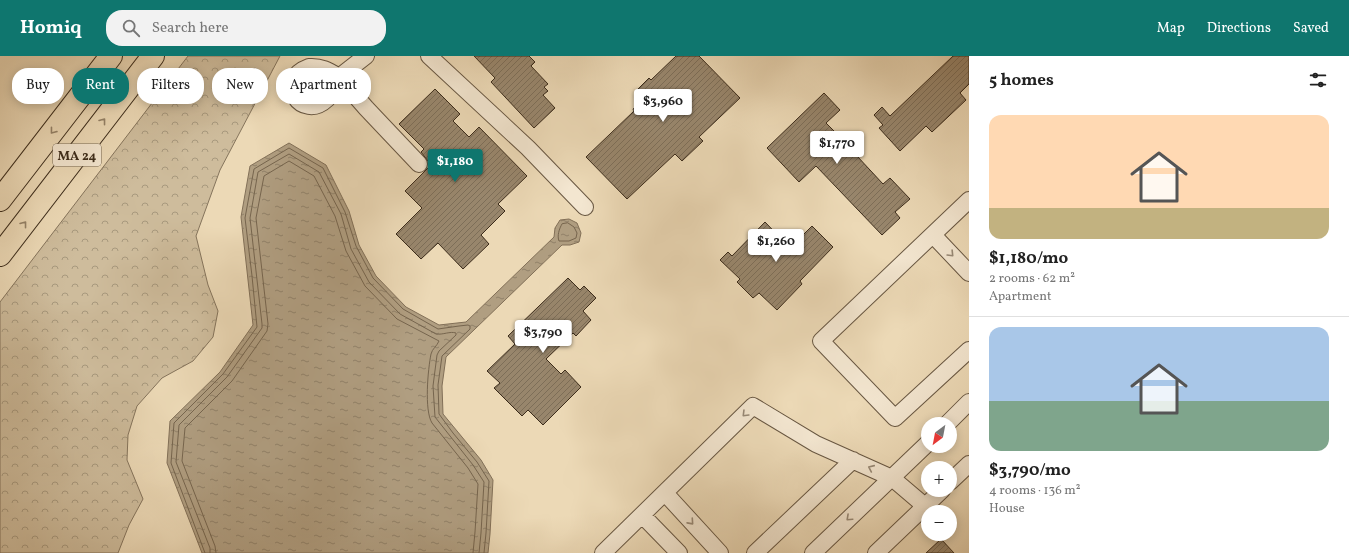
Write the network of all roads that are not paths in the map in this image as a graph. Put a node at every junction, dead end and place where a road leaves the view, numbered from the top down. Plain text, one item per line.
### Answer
1 (111, 56) edge
2 (153, 56) edge
3 (366, 56) edge
4 (429, 56) edge
5 (419, 164) dead end
6 (0, 200) edge
7 (968, 204) edge
8 (585, 207) dead end
9 (933, 235) junction
10 (0, 254) edge
11 (969, 273) edge
12 (969, 350) edge
13 (969, 402) edge
14 (954, 417) edge
15 (921, 450) edge
16 (853, 460) junction
17 (969, 464) edge
18 (957, 475) edge
19 (892, 478) junction
20 (665, 493) junction
21 (935, 497) edge
22 (924, 505) edge
23 (926, 505) edge
24 (921, 510) edge
25 (642, 515) junction
26 (603, 553) edge
27 (679, 553) edge
28 (720, 553) edge
29 (755, 553) edge
30 (813, 553) edge
31 (876, 553) edge

1 -> 6 highway, MA 24
10 -> 2 highway, MA 24
3 - 5 street
4 - 8 street
7 - 9 street
9 -> 11 street
9 - 12 street
13 - 14 street
15 - 19 street
19 -> 16 street
16 -> 20 street
16 - 29 street
17 - 18 street
19 - 22 street
19 -> 30 street
20 - 25 street
20 -> 28 street
21 - 23 street
24 - 31 street
25 - 26 street
25 - 27 street

